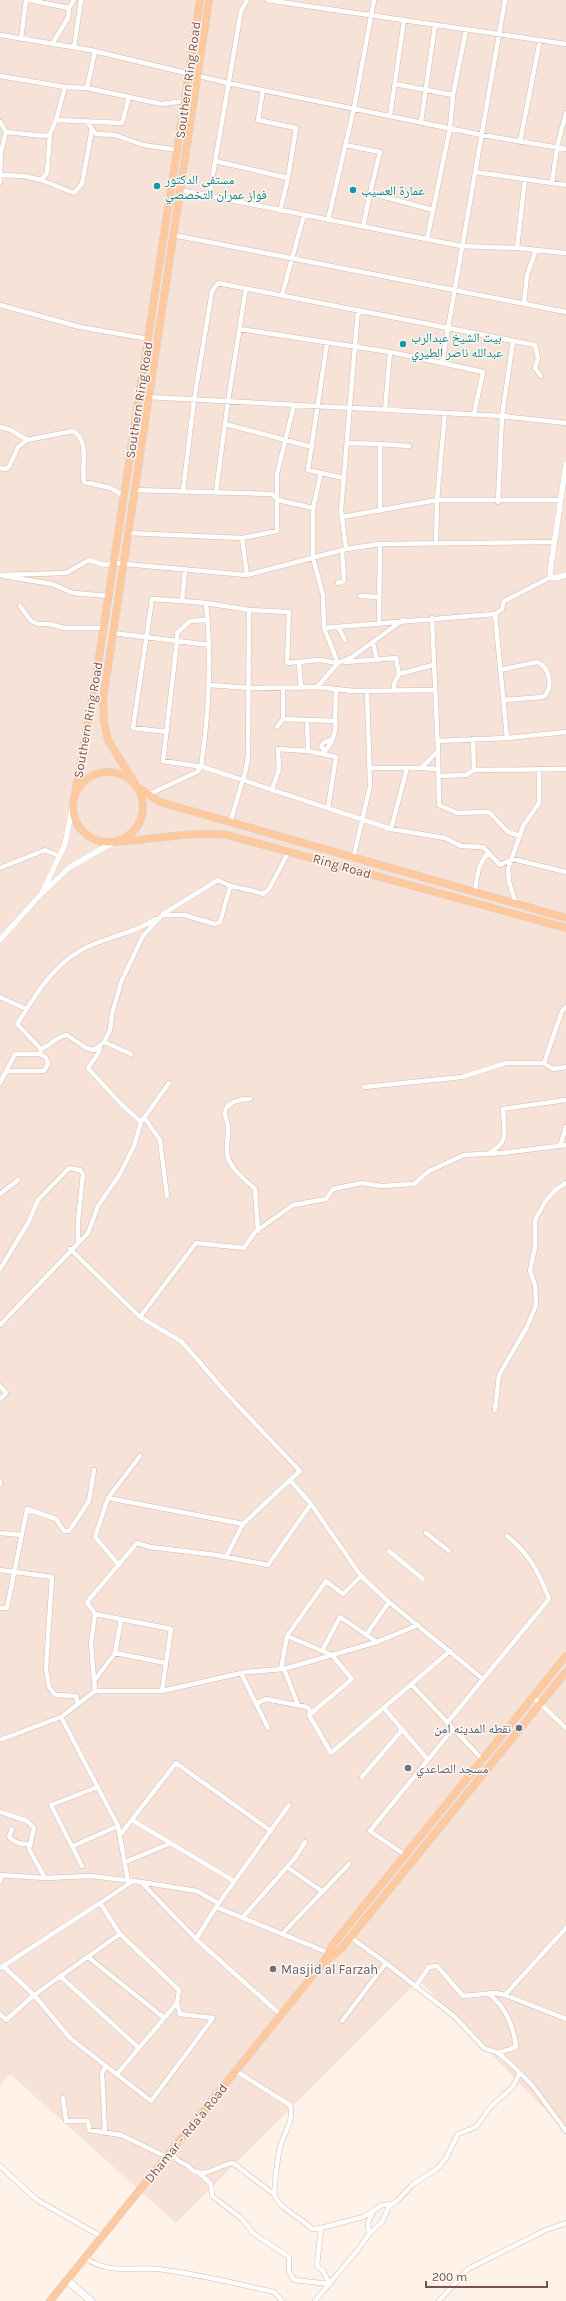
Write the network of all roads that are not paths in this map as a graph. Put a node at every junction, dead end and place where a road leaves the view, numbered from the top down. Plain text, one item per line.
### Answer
1 (28, 0) edge
2 (74, 0) edge
3 (81, 0) edge
4 (200, 0) edge
5 (209, 0) edge
6 (247, 0) edge
7 (267, 0) edge
8 (374, 0) edge
9 (505, 0) edge
10 (68, 8) junction
11 (371, 15) junction
12 (404, 20) junction
13 (435, 24) junction
14 (466, 30) junction
15 (499, 34) junction
16 (0, 36) edge
17 (21, 39) junction
18 (540, 40) junction
19 (52, 44) junction
20 (566, 44) edge
21 (74, 47) junction
22 (95, 51) junction
23 (189, 73) junction
24 (197, 75) junction
25 (0, 76) edge
26 (228, 83) junction
27 (395, 84) junction
28 (65, 87) junction
29 (87, 88) junction
30 (263, 90) junction
31 (425, 90) junction
32 (453, 95) junction
33 (129, 97) junction
34 (185, 101) junction
35 (354, 108) junction
36 (566, 113) edge
37 (390, 116) junction
38 (56, 120) junction
39 (0, 122) edge
40 (87, 122) junction
41 (421, 122) junction
42 (450, 128) junction
43 (92, 129) junction
44 (6, 132) junction
45 (50, 134) junction
46 (482, 135) junction
47 (520, 142) junction
48 (345, 145) junction
49 (558, 147) junction
50 (566, 149) edge
51 (178, 150) junction
52 (215, 161) junction
53 (475, 172) junction
54 (0, 175) edge
55 (288, 178) junction
56 (524, 179) junction
57 (41, 180) junction
58 (0, 182) edge
59 (552, 183) junction
60 (566, 185) edge
61 (180, 190) junction
62 (370, 193) junction
63 (209, 197) junction
64 (433, 210) junction
65 (280, 211) junction
66 (304, 215) junction
67 (328, 220) junction
68 (363, 227) junction
69 (173, 235) junction
70 (427, 239) junction
71 (461, 246) junction
72 (517, 248) junction
73 (536, 250) junction
74 (566, 253) edge
75 (292, 258) junction
76 (246, 288) junction
77 (454, 290) junction
78 (282, 295) junction
79 (524, 303) junction
80 (0, 305) edge
81 (358, 310) junction
82 (566, 312) edge
83 (447, 328) junction
84 (240, 329) junction
85 (149, 339) junction
86 (513, 341) junction
87 (326, 343) junction
88 (355, 347) junction
89 (390, 352) junction
90 (442, 363) junction
91 (541, 376) dead end
92 (148, 397) junction
93 (194, 400) junction
94 (228, 401) junction
95 (294, 405) junction
96 (318, 406) junction
97 (350, 408) junction
98 (385, 410) junction
99 (445, 413) junction
100 (474, 414) junction
101 (502, 416) junction
102 (566, 423) edge
103 (225, 424) junction
104 (0, 427) edge
105 (27, 440) junction
106 (287, 440) junction
107 (347, 443) junction
108 (380, 444) junction
109 (410, 446) dead end
110 (312, 447) junction
111 (566, 464) edge
112 (0, 468) edge
113 (321, 473) junction
114 (344, 478) junction
115 (134, 490) junction
116 (183, 491) junction
117 (216, 492) junction
118 (124, 496) junction
119 (278, 500) junction
120 (437, 500) junction
121 (561, 500) junction
122 (498, 502) junction
123 (313, 508) junction
124 (380, 510) junction
125 (342, 518) junction
126 (128, 533) junction
127 (242, 538) junction
128 (555, 542) junction
129 (380, 544) junction
130 (436, 544) junction
131 (344, 550) junction
132 (313, 558) junction
133 (114, 563) junction
134 (123, 564) junction
135 (185, 570) junction
136 (0, 575) edge
137 (247, 575) junction
138 (566, 575) edge
139 (551, 577) junction
140 (338, 583) dead end
141 (109, 596) junction
142 (360, 596) dead end
143 (379, 597) junction
144 (182, 601) junction
145 (206, 603) junction
146 (20, 606) dead end
147 (249, 610) junction
148 (495, 614) junction
149 (432, 618) junction
150 (208, 620) junction
151 (403, 620) junction
152 (379, 622) junction
153 (338, 627) junction
154 (104, 628) junction
155 (324, 628) junction
156 (113, 633) junction
157 (146, 637) junction
158 (345, 640) dead end
159 (177, 641) junction
160 (373, 643) junction
161 (210, 645) junction
162 (377, 660) junction
163 (299, 662) junction
164 (341, 663) junction
165 (433, 665) junction
166 (500, 670) junction
167 (399, 674) junction
168 (210, 684) junction
169 (317, 687) junction
170 (249, 688) junction
171 (283, 688) junction
172 (301, 688) junction
173 (336, 689) junction
174 (394, 690) junction
175 (435, 690) junction
176 (367, 691) junction
177 (504, 700) junction
178 (283, 719) junction
179 (307, 720) junction
180 (335, 720) junction
181 (277, 727) dead end
182 (167, 732) junction
183 (566, 732) edge
184 (507, 738) junction
185 (473, 739) junction
186 (438, 741) junction
187 (308, 751) junction
188 (438, 751) junction
189 (323, 753) junction
190 (200, 767) junction
191 (370, 768) junction
192 (407, 768) junction
193 (421, 768) junction
194 (438, 769) junction
195 (566, 769) edge
196 (474, 770) junction
197 (539, 770) junction
198 (438, 776) junction
199 (243, 781) junction
200 (137, 787) junction
201 (272, 790) junction
202 (147, 795) junction
203 (74, 800) junction
204 (328, 808) junction
205 (361, 819) junction
206 (230, 823) junction
207 (392, 829) junction
208 (520, 836) junction
209 (114, 842) junction
210 (289, 852) junction
211 (489, 853) junction
212 (59, 856) junction
213 (353, 858) junction
214 (513, 859) junction
215 (0, 868) edge
216 (566, 872) edge
217 (230, 887) junction
218 (475, 892) junction
219 (42, 894) junction
220 (516, 904) junction
221 (163, 914) junction
222 (566, 918) edge
223 (566, 928) edge
224 (0, 940) edge
225 (0, 997) edge
226 (566, 1007) edge
227 (26, 1009) junction
228 (102, 1044) junction
229 (41, 1052) junction
230 (131, 1054) dead end
231 (544, 1063) junction
232 (566, 1067) edge
233 (8, 1071) junction
234 (0, 1083) edge
235 (169, 1083) dead end
236 (364, 1087) dead end
237 (250, 1099) dead end
238 (566, 1100) edge
239 (144, 1117) junction
240 (140, 1122) junction
241 (566, 1127) edge
242 (566, 1145) edge
243 (560, 1146) junction
244 (487, 1154) junction
245 (18, 1180) dead end
246 (566, 1183) edge
247 (0, 1194) edge
248 (167, 1196) dead end
249 (258, 1231) junction
250 (78, 1242) junction
251 (70, 1250) junction
252 (1, 1267) edge
253 (140, 1317) junction
254 (0, 1325) edge
255 (0, 1386) edge
256 (0, 1399) edge
257 (495, 1410) dead end
258 (140, 1456) dead end
259 (94, 1470) dead end
260 (290, 1480) junction
261 (108, 1498) junction
262 (310, 1504) junction
263 (243, 1524) junction
264 (0, 1533) edge
265 (426, 1533) dead end
266 (22, 1535) junction
267 (507, 1536) dead end
268 (389, 1551) dead end
269 (449, 1551) dead end
270 (226, 1557) junction
271 (119, 1565) junction
272 (0, 1570) edge
273 (14, 1571) junction
274 (361, 1576) junction
275 (423, 1579) dead end
276 (389, 1602) junction
277 (0, 1608) edge
278 (95, 1614) junction
279 (121, 1620) junction
280 (418, 1625) junction
281 (366, 1635) junction
282 (287, 1636) junction
283 (377, 1642) junction
284 (322, 1651) junction
285 (450, 1651) junction
286 (115, 1653) junction
287 (332, 1655) junction
288 (566, 1656) edge
289 (166, 1663) junction
290 (282, 1669) junction
291 (566, 1672) edge
292 (241, 1673) junction
293 (483, 1679) junction
294 (94, 1681) junction
295 (411, 1684) junction
296 (95, 1691) junction
297 (162, 1691) junction
298 (533, 1697) junction
299 (78, 1704) junction
300 (256, 1704) junction
301 (540, 1704) junction
302 (298, 1705) junction
303 (384, 1708) junction
304 (312, 1713) junction
305 (61, 1717) junction
306 (447, 1723) junction
307 (268, 1728) dead end
308 (566, 1728) edge
309 (453, 1729) junction
310 (402, 1730) junction
311 (501, 1736) junction
312 (0, 1740) edge
313 (508, 1743) junction
314 (428, 1760) junction
315 (482, 1760) junction
316 (362, 1776) dead end
317 (98, 1787) junction
318 (289, 1805) dead end
319 (0, 1812) edge
320 (132, 1820) junction
321 (118, 1826) junction
322 (12, 1829) dead end
323 (271, 1831) junction
324 (120, 1835) junction
325 (305, 1842) dead end
326 (31, 1844) junction
327 (169, 1844) junction
328 (72, 1846) junction
329 (405, 1855) junction
330 (125, 1862) junction
331 (349, 1864) dead end
332 (82, 1866) dead end
333 (287, 1867) junction
334 (1, 1875) edge
335 (45, 1878) junction
336 (130, 1881) junction
337 (234, 1881) junction
338 (0, 1882) edge
339 (141, 1882) junction
340 (322, 1892) junction
341 (100, 1903) junction
342 (217, 1905) junction
343 (242, 1918) junction
344 (566, 1928) edge
345 (120, 1934) junction
346 (282, 1934) junction
347 (350, 1937) junction
348 (196, 1939) junction
349 (331, 1954) junction
350 (88, 1956) junction
351 (386, 1963) junction
352 (1, 1967) edge
353 (60, 1976) junction
354 (415, 1987) junction
355 (489, 1994) junction
356 (34, 1995) junction
357 (505, 1995) junction
358 (177, 2003) junction
359 (0, 2014) edge
360 (281, 2015) junction
361 (163, 2017) junction
362 (566, 2019) edge
363 (342, 2021) dead end
364 (139, 2048) junction
365 (498, 2053) junction
366 (106, 2066) junction
367 (236, 2071) junction
368 (520, 2073) junction
369 (117, 2074) junction
370 (63, 2098) dead end
371 (566, 2131) edge
372 (105, 2133) junction
373 (169, 2154) junction
374 (0, 2166) edge
375 (198, 2172) junction
376 (275, 2195) junction
377 (393, 2204) junction
378 (373, 2211) junction
379 (566, 2223) edge
380 (321, 2228) junction
381 (369, 2234) junction
382 (102, 2237) junction
383 (85, 2258) junction
384 (67, 2280) junction
385 (330, 2284) junction
386 (50, 2301) edge
387 (91, 2301) edge
388 (282, 2301) edge
389 (315, 2301) edge
390 (439, 2301) edge

1 - 10 street
1 - 17 street
2 - 10 street
3 - 21 street
4 - 23 main road, Southern Ring Road
5 - 24 main road, Southern Ring Road
6 - 26 street
7 - 11 street
8 - 11 street
9 - 15 street
10 - 19 street
11 - 12 street
11 - 35 street
12 - 13 street
12 - 27 street
13 - 14 street
13 - 31 street
14 - 15 street
14 - 32 street
15 - 18 street
15 - 46 street
16 - 17 street
17 - 19 street
18 - 20 street
18 - 47 street
19 - 21 street
21 - 22 street
22 - 23 street
22 - 29 street
23 - 24 street
23 - 34 main road, Southern Ring Road
24 - 26 street
24 - 61 main road, Southern Ring Road
25 - 28 street
26 - 30 street
26 - 52 street
27 - 31 street
27 - 37 street
28 - 29 street
28 - 38 street
29 - 33 street
30 - 35 street
30 - 55 street
31 - 32 street
31 - 41 street
32 - 42 street
33 - 34 street
33 - 40 street
34 - 51 main road, Southern Ring Road
35 - 37 street
35 - 48 street
36 - 49 street
37 - 41 street
38 - 40 street
38 - 45 street
39 - 44 street
40 - 43 street
41 - 42 street
42 - 46 street
42 - 64 street
43 - 51 street
43 - 57 street
44 - 45 street
44 - 54 street
45 - 57 street
46 - 47 street
46 - 53 street
47 - 49 street
48 - 62 street
48 - 67 street
49 - 50 street
49 - 59 street
51 - 85 main road, Southern Ring Road
52 - 55 street
52 - 63 street
53 - 56 street
53 - 71 street
54 - 57 street
54 - 58 street
55 - 65 street
56 - 59 street
56 - 72 street
59 - 60 street
61 - 63 street
61 - 69 main road, Southern Ring Road
62 - 64 street
62 - 68 street
63 - 65 street
64 - 70 street
65 - 66 street
66 - 67 street
66 - 75 street
67 - 68 street
68 - 70 street
69 - 75 street
69 - 92 main road, Southern Ring Road
70 - 71 street
71 - 72 street
71 - 77 street
72 - 73 street
73 - 74 street
73 - 79 street
75 - 77 street
75 - 78 street
76 - 78 street
76 - 84 street
76 - 93 street
77 - 79 street
77 - 83 street
78 - 81 street
79 - 82 street
80 - 85 street
81 - 83 street
81 - 88 street
83 - 86 street
83 - 90 street
84 - 87 street
84 - 94 street
85 - 118 main road, Southern Ring Road
86 - 91 street
86 - 101 street
87 - 88 street
87 - 96 street
88 - 89 street
88 - 97 street
89 - 90 street
89 - 98 street
90 - 100 street
92 - 93 street
92 - 115 main road, Southern Ring Road
93 - 94 street
93 - 116 street
94 - 95 street
94 - 103 street
95 - 96 street
95 - 106 street
96 - 97 street
96 - 110 street
97 - 98 street
97 - 107 street
98 - 99 street
99 - 100 street
99 - 120 street
100 - 101 street
101 - 102 street
101 - 122 street
103 - 106 street
103 - 117 street
104 - 105 street
105 - 112 street
105 - 118 street
106 - 110 street
106 - 119 street
107 - 108 street
107 - 114 street
108 - 109 street
108 - 124 street
110 - 113 street
111 - 121 street
113 - 114 street
113 - 123 street
114 - 125 street
115 - 116 street
115 - 126 main road, Southern Ring Road
116 - 117 street
117 - 119 street
118 - 133 main road, Southern Ring Road
119 - 123 street
119 - 127 street
120 - 122 street
120 - 124 street
120 - 130 street
121 - 122 street
121 - 128 street
123 - 132 street
124 - 125 street
125 - 131 street
126 - 127 street
126 - 134 main road, Southern Ring Road
127 - 137 street
128 - 130 street
128 - 139 street
129 - 130 street
129 - 131 street
129 - 143 street
131 - 132 street
131 - 140 street
132 - 137 street
132 - 155 street
133 - 134 street
133 - 136 street
133 - 141 main road, Southern Ring Road
134 - 135 street
134 - 156 main road, Southern Ring Road
135 - 137 street
135 - 144 street
136 - 141 street
138 - 139 street
139 - 148 street
141 - 154 main road, Southern Ring Road
142 - 143 street
143 - 152 street
144 - 145 street
144 - 157 street
145 - 147 street
145 - 150 street
146 - 154 street
147 - 163 street
147 - 170 street
148 - 149 street
148 - 166 street
149 - 151 street
149 - 165 street
150 - 159 street
150 - 161 street
151 - 152 street
151 - 160 street
152 - 153 street
153 - 155 street
153 - 158 street
154 - 203 main road, Southern Ring Road
155 - 164 street
156 - 157 street
156 - 200 main road, Southern Ring Road
157 - 159 street
157 - 182 street
159 - 161 street
159 - 182 street
160 - 162 street
160 - 164 street
161 - 168 street
162 - 164 street
162 - 167 street
163 - 164 street
163 - 172 street
164 - 169 street
165 - 167 street
165 - 175 street
166 - 177 street
166 - 177 street
167 - 174 street
168 - 170 street
168 - 190 street
169 - 172 street
169 - 173 street
170 - 171 street
170 - 199 street
171 - 172 street
171 - 178 street
173 - 176 street
173 - 180 street
174 - 175 street
174 - 176 street
175 - 186 street
176 - 191 street
177 - 184 street
178 - 179 street
178 - 181 street
179 - 180 street
179 - 187 street
180 - 189 street
182 - 190 street
183 - 184 street
184 - 185 street
185 - 186 street
185 - 196 street
186 - 188 street
187 - 189 street
187 - 201 street
188 - 193 street
188 - 194 street
189 - 204 street
190 - 199 street
190 - 202 street
191 - 192 street
191 - 205 street
192 - 193 street
192 - 207 street
193 - 194 street
194 - 198 street
195 - 197 street
196 - 197 street
196 - 198 street
197 - 208 street
198 - 208 street
199 - 201 street
199 - 206 street
200 - 202 main road, Ring Road
200 - 203 main road
200 - 209 main road
201 - 204 street
202 - 206 main road, Ring Road
203 - 209 main road
203 - 212 street
204 - 205 street
205 - 207 street
205 - 213 street
206 - 213 main road, Ring Road
207 - 211 street
208 - 214 street
209 - 210 main road, Ring Road
209 - 219 street
210 - 217 street
210 - 223 main road, Ring Road
211 - 214 street
211 - 218 street
212 - 215 street
212 - 219 street
213 - 218 main road, Ring Road
214 - 216 street
214 - 220 street
217 - 221 street
217 - 221 street
218 - 220 main road, Ring Road
219 - 224 street
220 - 222 main road, Ring Road
221 - 227 street
221 - 228 street
225 - 227 street
226 - 231 street
227 - 229 street
228 - 229 street
228 - 230 street
228 - 240 street
229 - 233 street
229 - 233 street
231 - 232 street
231 - 236 street
233 - 234 street
235 - 239 street
237 - 249 street
238 - 244 street
239 - 240 street
239 - 248 street
240 - 250 street
241 - 243 street
242 - 243 street
243 - 244 street
244 - 249 street
245 - 247 street
246 - 257 street
249 - 253 street
250 - 251 street
250 - 252 street
251 - 253 street
251 - 254 street
253 - 260 street
255 - 256 street
258 - 261 street
259 - 266 street
260 - 262 street
260 - 263 street
261 - 263 street
261 - 271 street
262 - 270 street
262 - 274 street
263 - 270 street
264 - 266 street
265 - 269 street
266 - 273 street
267 - 293 street
268 - 275 street
270 - 271 street
271 - 278 street
272 - 273 street
273 - 277 street
273 - 299 street
274 - 276 street
274 - 282 street
276 - 280 street
276 - 281 street
278 - 279 street
278 - 294 street
279 - 286 street
279 - 289 street
280 - 283 street
280 - 285 street
281 - 283 street
281 - 284 street
282 - 284 street
282 - 290 street
283 - 287 street
284 - 287 street
285 - 293 street
285 - 295 street
286 - 289 street
286 - 294 street
287 - 290 street
287 - 304 street
288 - 298 main road
289 - 297 street
290 - 292 street
290 - 302 street
291 - 301 main road
292 - 297 street
292 - 300 street
293 - 306 street
294 - 296 street
295 - 303 street
295 - 306 street
296 - 297 street
296 - 299 street
298 - 301 street
298 - 311 main road
299 - 305 street
300 - 302 street
300 - 307 street
301 - 308 street
301 - 313 main road
302 - 304 street
303 - 304 street
303 - 310 street
305 - 312 street
305 - 317 street
306 - 309 street
309 - 314 street
309 - 315 street
310 - 314 street
310 - 316 street
311 - 313 main road
311 - 315 main road
313 - 347 main road
314 - 329 street
315 - 329 main road
317 - 321 street
317 - 328 street
318 - 323 street
319 - 326 street
320 - 323 street
320 - 324 street
320 - 327 street
321 - 324 street
321 - 328 street
322 - 326 street
323 - 337 street
324 - 330 street
325 - 333 street
326 - 335 street
327 - 330 street
327 - 337 street
328 - 332 street
329 - 349 main road
330 - 336 street
331 - 340 street
333 - 340 street
333 - 343 street
334 - 335 street
334 - 338 street
335 - 336 street
336 - 339 street
336 - 341 street
337 - 342 street
339 - 342 street
339 - 348 street
340 - 346 street
341 - 345 street
341 - 352 street
342 - 343 street
342 - 348 street
343 - 346 street
344 - 357 street
345 - 350 street
345 - 358 street
346 - 349 street
347 - 349 main road
347 - 351 street
348 - 360 street
349 - 360 main road, Dhamar - Rda'a Road
350 - 353 street
350 - 361 street
351 - 354 street
351 - 363 street
352 - 356 street
353 - 356 street
353 - 364 street
354 - 355 street
354 - 365 street
355 - 357 street
355 - 365 street
356 - 359 street
356 - 366 street
357 - 362 street
358 - 361 street
358 - 369 street
360 - 367 main road, Dhamar - Rda'a Road
361 - 364 street
364 - 369 street
365 - 368 street
366 - 369 street
366 - 372 street
367 - 373 main road, Dhamar - Rda'a Road
367 - 376 street
368 - 371 street
368 - 377 street
370 - 372 street
372 - 373 street
373 - 375 street
373 - 382 main road, Dhamar - Rda'a Road
374 - 382 street
375 - 376 street
375 - 385 street
376 - 380 street
377 - 378 street
377 - 381 street
378 - 380 street
378 - 381 street
379 - 390 street
380 - 385 street
381 - 385 street
382 - 383 main road, Dhamar - Rda'a Road
383 - 384 main road, Dhamar - Rda'a Road
383 - 388 street
384 - 386 main road, Dhamar - Rda'a Road
384 - 387 main road
385 - 389 street

